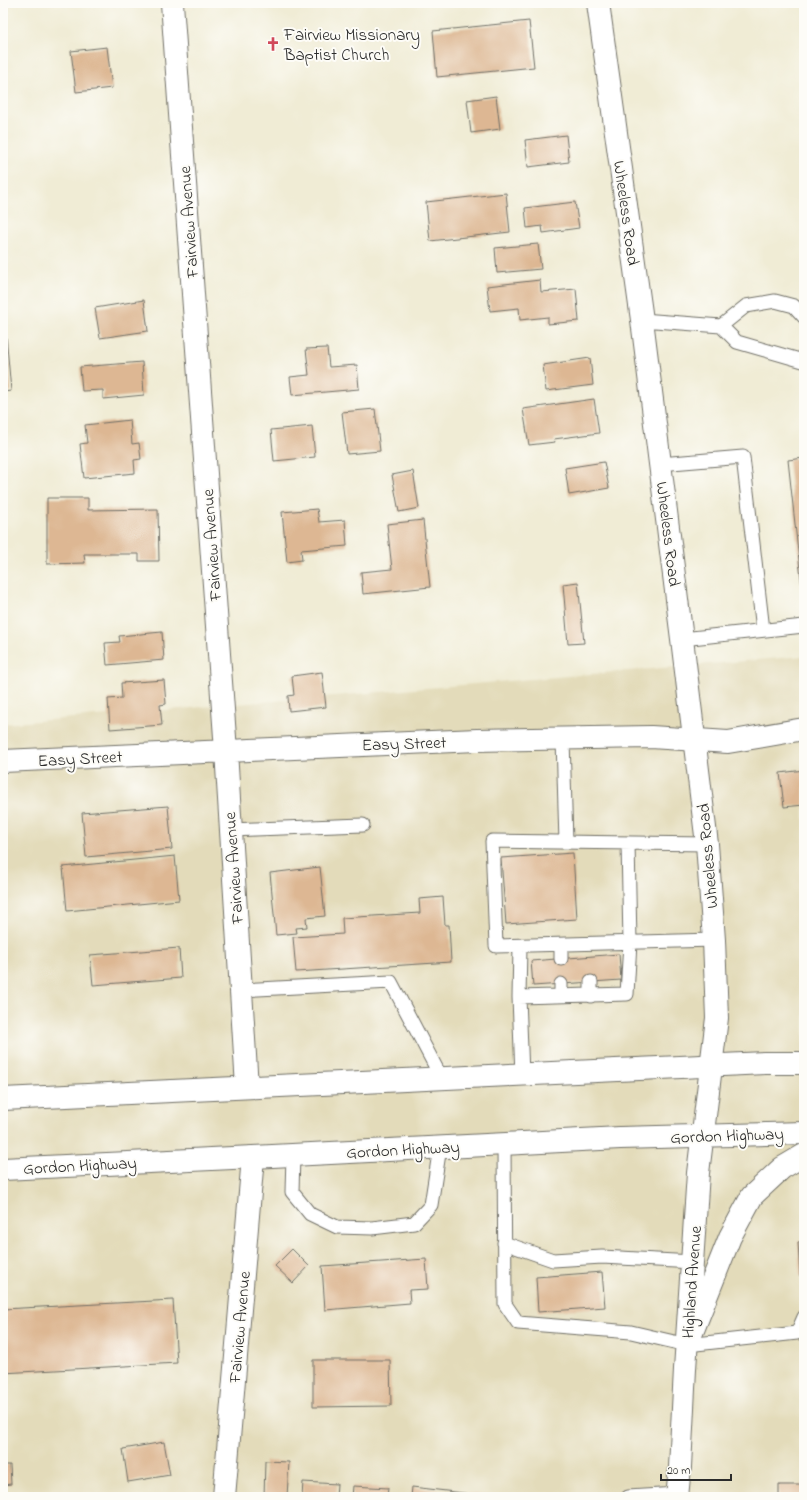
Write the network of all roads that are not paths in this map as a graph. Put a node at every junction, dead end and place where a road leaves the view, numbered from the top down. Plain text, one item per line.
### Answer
1 (172, 3) edge
2 (598, 3) edge
3 (804, 317) edge
4 (642, 320) junction
5 (721, 326) junction
6 (804, 360) edge
7 (660, 464) junction
8 (804, 626) edge
9 (763, 630) junction
10 (682, 640) junction
11 (804, 729) edge
12 (563, 739) junction
13 (694, 739) junction
14 (226, 751) junction
15 (3, 761) edge
16 (363, 825) dead end
17 (231, 830) junction
18 (566, 842) junction
19 (628, 843) junction
20 (707, 844) junction
21 (714, 940) junction
22 (630, 943) junction
23 (561, 945) junction
24 (520, 947) junction
25 (561, 959) dead end
26 (591, 982) dead end
27 (241, 990) junction
28 (591, 996) junction
29 (519, 997) junction
30 (804, 1063) edge
31 (711, 1066) junction
32 (522, 1075) junction
33 (442, 1079) junction
34 (247, 1087) junction
35 (3, 1099) edge
36 (804, 1133) edge
37 (703, 1136) junction
38 (504, 1144) junction
39 (440, 1147) junction
40 (293, 1155) junction
41 (804, 1155) edge
42 (253, 1157) junction
43 (3, 1169) edge
44 (504, 1242) junction
45 (693, 1262) junction
46 (804, 1317) edge
47 (687, 1345) junction
48 (677, 1496) edge
49 (224, 1497) edge
50 (628, 1497) edge

1 - 14 main road, Fairview Avenue
2 - 4 main road, Wheeless Road
3 - 5 lane
4 - 5 lane
4 - 7 main road, Wheeless Road
5 - 6 lane
7 - 9 lane
7 - 10 main road, Wheeless Road
8 - 9 lane
9 - 10 lane
10 - 13 main road, Wheeless Road
11 - 13 main road, Easy Street
12 - 13 main road, Easy Street
12 - 14 main road, Easy Street
12 - 18 lane
13 - 20 main road, Wheeless Road
14 - 15 main road, Easy Street
14 - 17 main road, Fairview Avenue
16 - 17 lane
17 - 27 main road, Fairview Avenue
18 - 19 lane
18 - 24 lane
19 - 20 lane
19 - 22 lane
20 - 21 main road, Wheeless Road
21 - 22 lane
21 - 31 main road, Wheeless Road
22 - 23 lane
22 - 28 lane
23 - 24 lane
23 - 25 lane
24 - 29 lane
26 - 28 lane
27 - 33 lane
27 - 34 main road, Fairview Avenue
28 - 29 lane
29 - 32 lane
30 - 31 main road
31 - 32 main road
31 - 37 main road, Highland Avenue
32 - 33 main road
33 - 34 main road
34 - 35 main road
36 - 37 main road, Gordon Highway
37 - 38 main road, Gordon Highway
37 - 45 main road, Highland Avenue
38 - 39 main road, Gordon Highway
38 - 44 lane
39 - 40 main road, Gordon Highway
39 - 40 lane
40 - 42 main road, Gordon Highway
41 - 47 main road
42 - 43 main road, Gordon Highway
42 - 49 main road, Fairview Avenue
44 - 45 lane
44 - 47 lane
45 - 47 main road, Highland Avenue
46 - 47 lane
47 - 48 main road, Highland Avenue
48 - 50 lane

